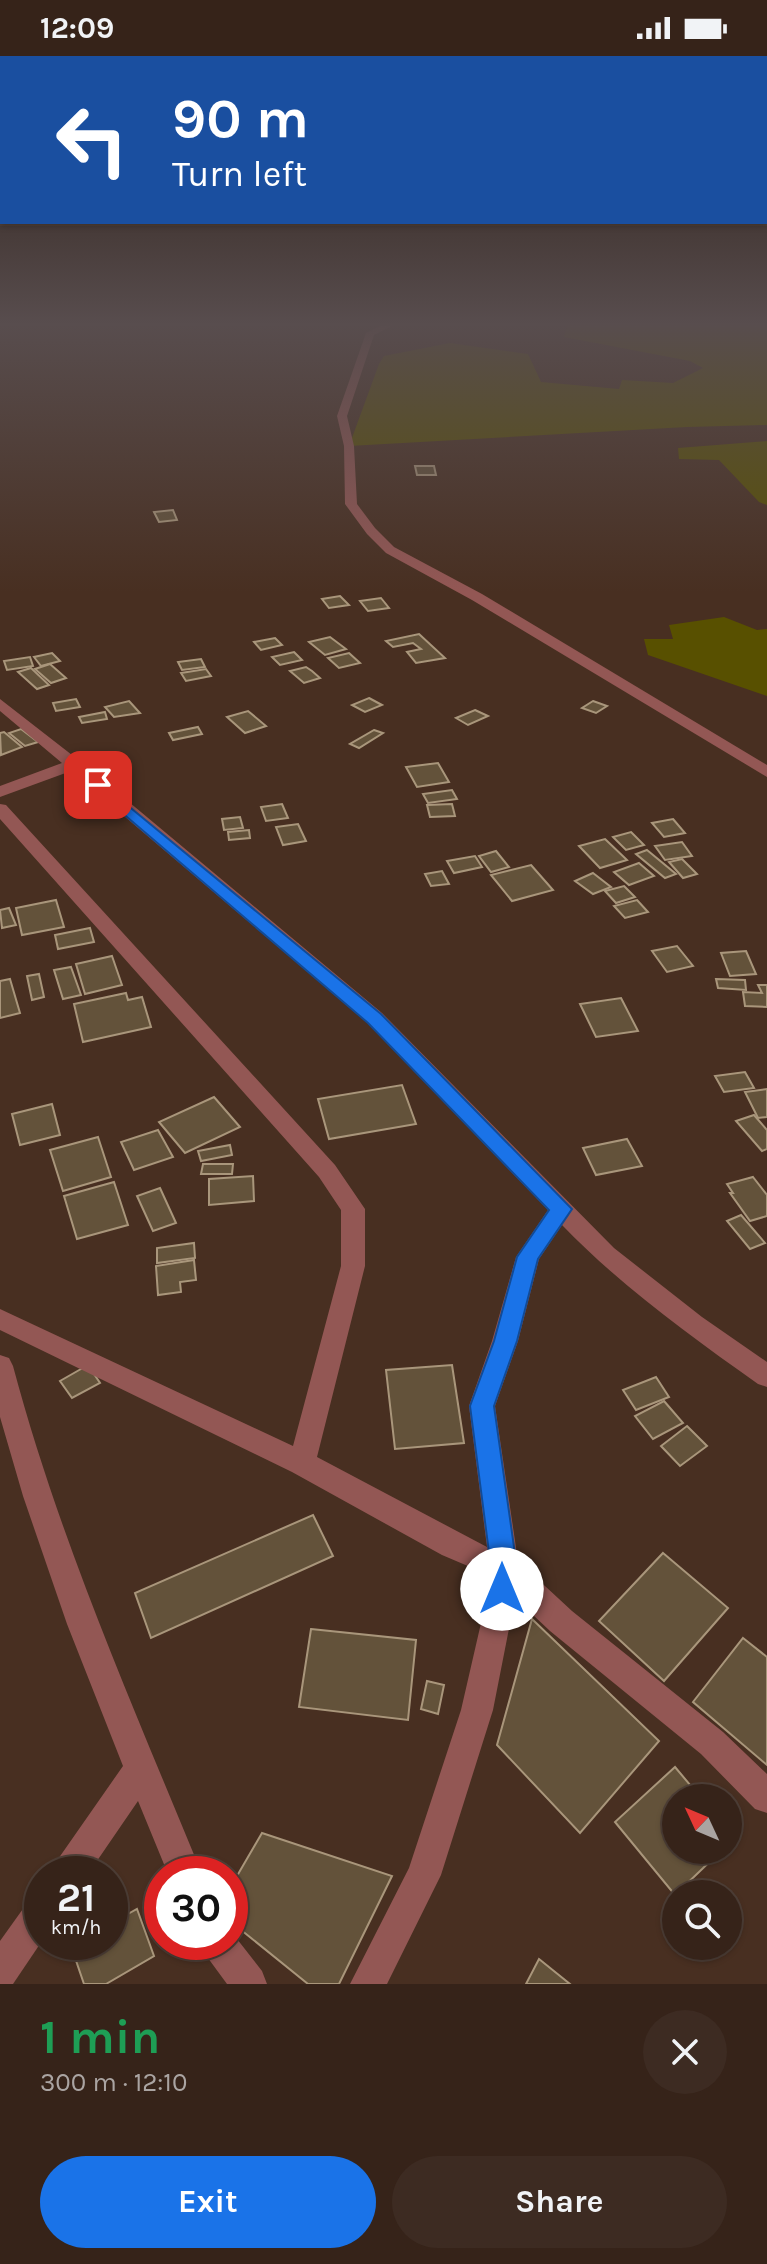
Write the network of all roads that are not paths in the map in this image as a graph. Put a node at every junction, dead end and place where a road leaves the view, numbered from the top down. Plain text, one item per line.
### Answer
1 (343, 412) edge
2 (0, 703) edge
3 (75, 765) junction
4 (767, 772) edge
5 (0, 792) edge
6 (0, 809) edge
7 (561, 1209) junction
8 (0, 1319) edge
9 (0, 1366) edge
10 (767, 1376) edge
11 (302, 1463) junction
12 (504, 1568) junction
13 (141, 1768) junction
14 (767, 1797) edge
15 (80, 1856) edge
16 (178, 1856) edge
17 (24, 1937) edge
18 (231, 1960) edge
19 (0, 1972) edge
20 (249, 1984) edge
21 (368, 1984) edge

1 - 4 street
2 - 3 street
3 - 5 street
3 - 7 street
6 - 11 street
7 - 10 street
7 - 12 street
8 - 11 street
9 - 13 street
11 - 12 street
12 - 14 street
12 - 21 street
13 - 15 street
13 - 16 street
17 - 19 street
18 - 20 street

